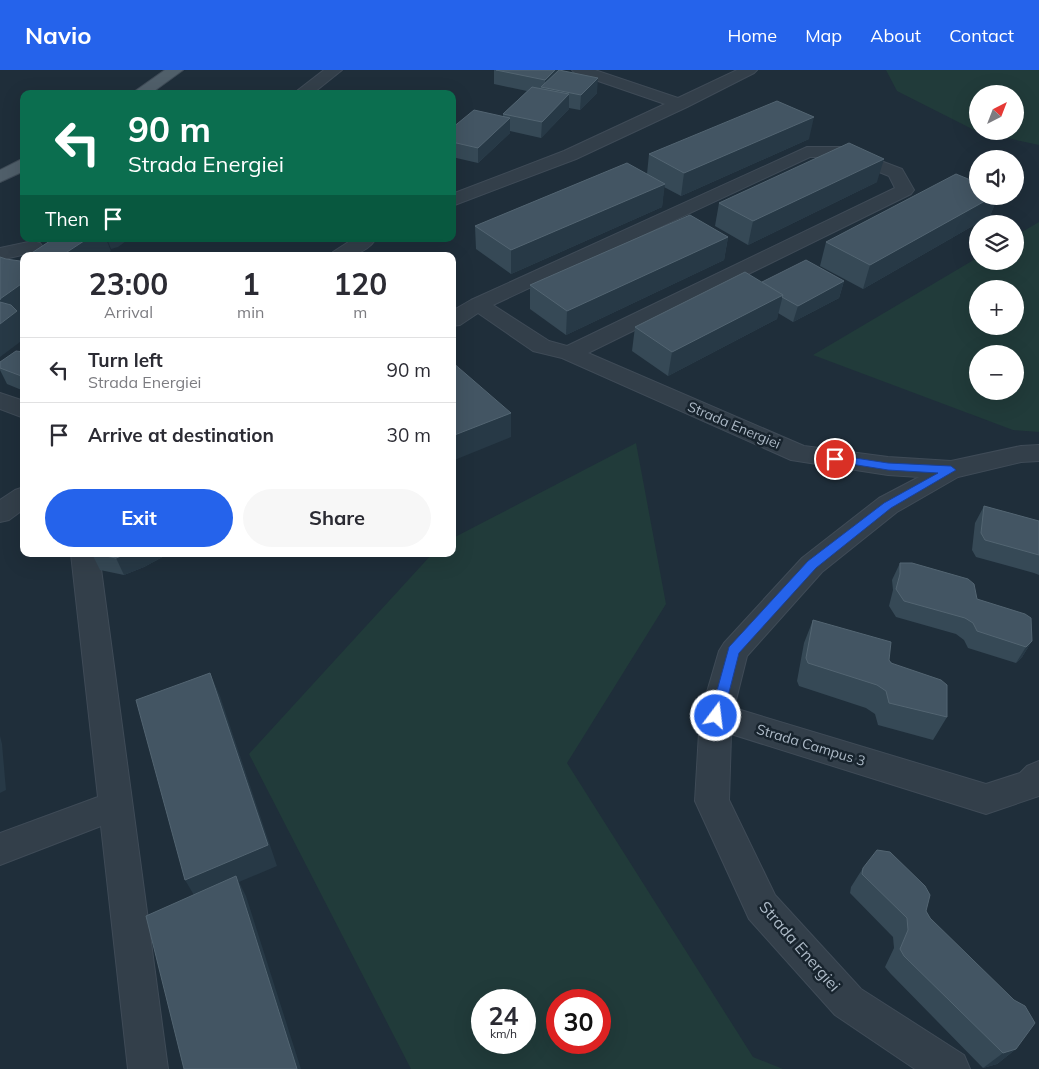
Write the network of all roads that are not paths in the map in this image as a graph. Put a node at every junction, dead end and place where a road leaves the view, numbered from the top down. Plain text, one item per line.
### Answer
1 (174, 70) edge
2 (334, 70) edge
3 (580, 70) edge
4 (749, 70) edge
5 (145, 90) edge
6 (307, 90) edge
7 (681, 104) junction
8 (20, 165) edge
9 (20, 176) edge
10 (0, 177) edge
11 (0, 183) edge
12 (456, 199) edge
13 (361, 242) edge
14 (33, 247) dead end
15 (346, 252) edge
16 (0, 254) edge
17 (478, 304) junction
18 (456, 318) edge
19 (570, 353) junction
20 (0, 400) edge
21 (20, 408) edge
22 (1039, 453) edge
23 (951, 470) junction
24 (20, 499) edge
25 (0, 514) edge
26 (20, 518) edge
27 (85, 557) edge
28 (716, 716) junction
29 (1039, 776) edge
30 (115, 806) junction
31 (0, 849) edge
32 (148, 1069) edge
33 (950, 1069) edge

1 - 5 main road
2 - 6 street
3 - 7 street
4 - 7 street
7 - 12 street
8 - 10 main road
9 - 11 main road
13 - 15 street
14 - 16 street
17 - 18 street
17 - 19 street, Strada Energiei
17 - 19 street
19 - 23 street, Strada Energiei
20 - 21 street
22 - 23 street, Strada Energiei
23 - 28 street
24 - 25 street
25 - 26 street
27 - 30 street
28 - 29 street, Strada Campus 3
28 - 33 street, Strada Energiei
30 - 31 street
30 - 32 street

